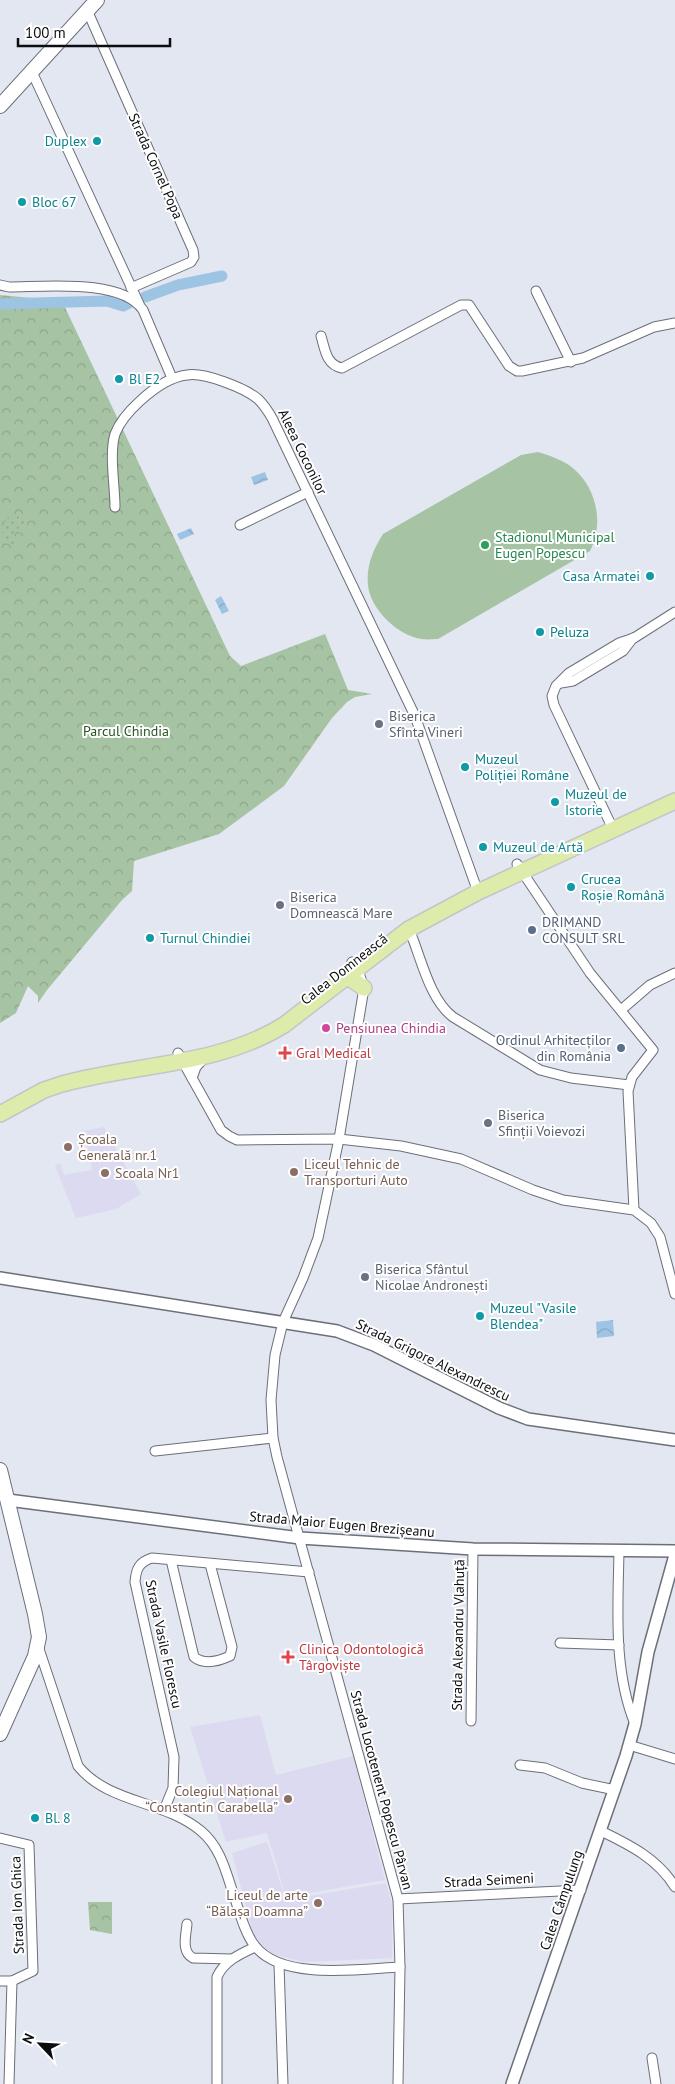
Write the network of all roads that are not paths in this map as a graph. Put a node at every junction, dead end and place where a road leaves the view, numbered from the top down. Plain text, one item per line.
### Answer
1 (92, 5) edge
2 (32, 72) junction
3 (0, 106) edge
4 (0, 285) edge
5 (131, 288) junction
6 (536, 292) dead end
7 (139, 304) junction
8 (675, 323) edge
9 (321, 336) dead end
10 (571, 362) junction
11 (172, 378) junction
12 (308, 492) junction
13 (115, 507) dead end
14 (240, 525) dead end
15 (675, 612) edge
16 (675, 793) edge
17 (675, 801) edge
18 (612, 825) junction
19 (519, 868) junction
20 (476, 888) junction
21 (409, 929) junction
22 (351, 969) junction
23 (675, 973) edge
24 (364, 988) joint
25 (621, 1010) junction
26 (207, 1055) junction
27 (180, 1057) junction
28 (192, 1078) junction
29 (629, 1085) junction
30 (0, 1105) edge
31 (0, 1114) edge
32 (340, 1139) junction
33 (634, 1210) junction
34 (0, 1278) edge
35 (675, 1294) edge
36 (283, 1322) junction
37 (273, 1438) junction
38 (675, 1440) edge
39 (155, 1451) dead end
40 (0, 1470) edge
41 (4, 1500) edge
42 (300, 1538) junction
43 (473, 1549) junction
44 (619, 1551) junction
45 (675, 1553) edge
46 (171, 1560) junction
47 (210, 1564) junction
48 (308, 1572) junction
49 (560, 1643) dead end
50 (38, 1646) junction
51 (619, 1646) junction
52 (471, 1721) dead end
53 (635, 1724) junction
54 (0, 1734) edge
55 (629, 1745) junction
56 (675, 1759) edge
57 (520, 1765) dead end
58 (615, 1790) junction
59 (164, 1810) junction
60 (601, 1831) junction
61 (0, 1838) edge
62 (675, 1887) edge
63 (581, 1890) junction
64 (398, 1898) junction
65 (187, 1924) dead end
66 (255, 1947) junction
67 (231, 1959) junction
68 (279, 1964) junction
69 (400, 1967) junction
70 (0, 1981) edge
71 (12, 1981) junction
72 (652, 2058) dead end
73 (9, 2084) edge
74 (217, 2084) edge
75 (283, 2084) edge
76 (398, 2084) edge
77 (512, 2084) edge
78 (656, 2084) edge

1 - 2 main road, Strada Cornel Popa
1 - 5 street, Strada Cornel Popa
2 - 3 main road, Strada Cornel Popa
2 - 5 street
4 - 7 street
5 - 7 street
6 - 10 street
7 - 11 street
8 - 10 street
9 - 10 street
11 - 12 street, Aleea Coconilor
11 - 13 street, Aleea Coconilor
12 - 14 street
12 - 20 street, Aleea Coconilor
15 - 18 street
16 - 18 main road, Calea Domnească
17 - 18 main road, Calea Domnească
18 - 19 main road, Calea Domnească
19 - 20 main road, Calea Domnească
19 - 25 street
20 - 21 main road, Calea Domnească
20 - 22 main road, Calea Domnească
21 - 22 main road, Calea Domnească
21 - 29 street
22 - 24 main road
22 - 26 main road, Calea Domnească
22 - 27 main road, Calea Domnească
23 - 25 street
24 - 32 street, Strada Locotenent Popescu Pârvan
25 - 29 street
26 - 27 main road, Calea Domnească
26 - 28 street
27 - 28 street
27 - 30 main road, Calea Domnească
27 - 31 main road
28 - 32 street
29 - 33 street
32 - 33 street
32 - 36 street, Strada Locotenent Popescu Pârvan
33 - 35 street
34 - 36 street, Strada Grigore Alexandrescu
36 - 37 street, Strada Locotenent Popescu Pârvan
36 - 38 street, Strada Grigore Alexandrescu
37 - 39 street
37 - 42 street, Strada Locotenent Popescu Pârvan
40 - 41 main road
41 - 42 street, Strada Maior Eugen Brezișeanu
41 - 50 main road
42 - 43 street, Strada Maior Eugen Brezișeanu
42 - 48 street, Strada Locotenent Popescu Pârvan
43 - 44 street, Strada Maior Eugen Brezișeanu
43 - 52 street, Strada Alexandru Vlahuță
44 - 45 street, Strada Maior Eugen Brezișeanu
44 - 51 street
45 - 53 street, Calea Câmpulung
46 - 47 street, Strada Vasile Florescu
46 - 47 street
46 - 59 street, Strada Vasile Florescu
47 - 48 street, Strada Vasile Florescu
48 - 64 street, Strada Locotenent Popescu Pârvan
49 - 51 street
50 - 54 main road
50 - 59 street
51 - 53 street
53 - 55 street, Calea Câmpulung
55 - 56 street
55 - 58 street, Calea Câmpulung
57 - 58 street
58 - 60 street, Calea Câmpulung
59 - 66 street
60 - 62 street
60 - 63 street, Calea Câmpulung
61 - 71 street, Strada Ion Ghica
63 - 64 street, Strada Seimeni
63 - 77 street, Calea Câmpulung
64 - 69 street, Strada Locotenent Popescu Pârvan
65 - 67 street
66 - 67 street
66 - 68 street
67 - 74 street
68 - 69 street
68 - 75 street
69 - 76 street, Strada Locotenent Popescu Pârvan
70 - 71 street, Strada Ion Ghica
71 - 73 street
72 - 78 street

